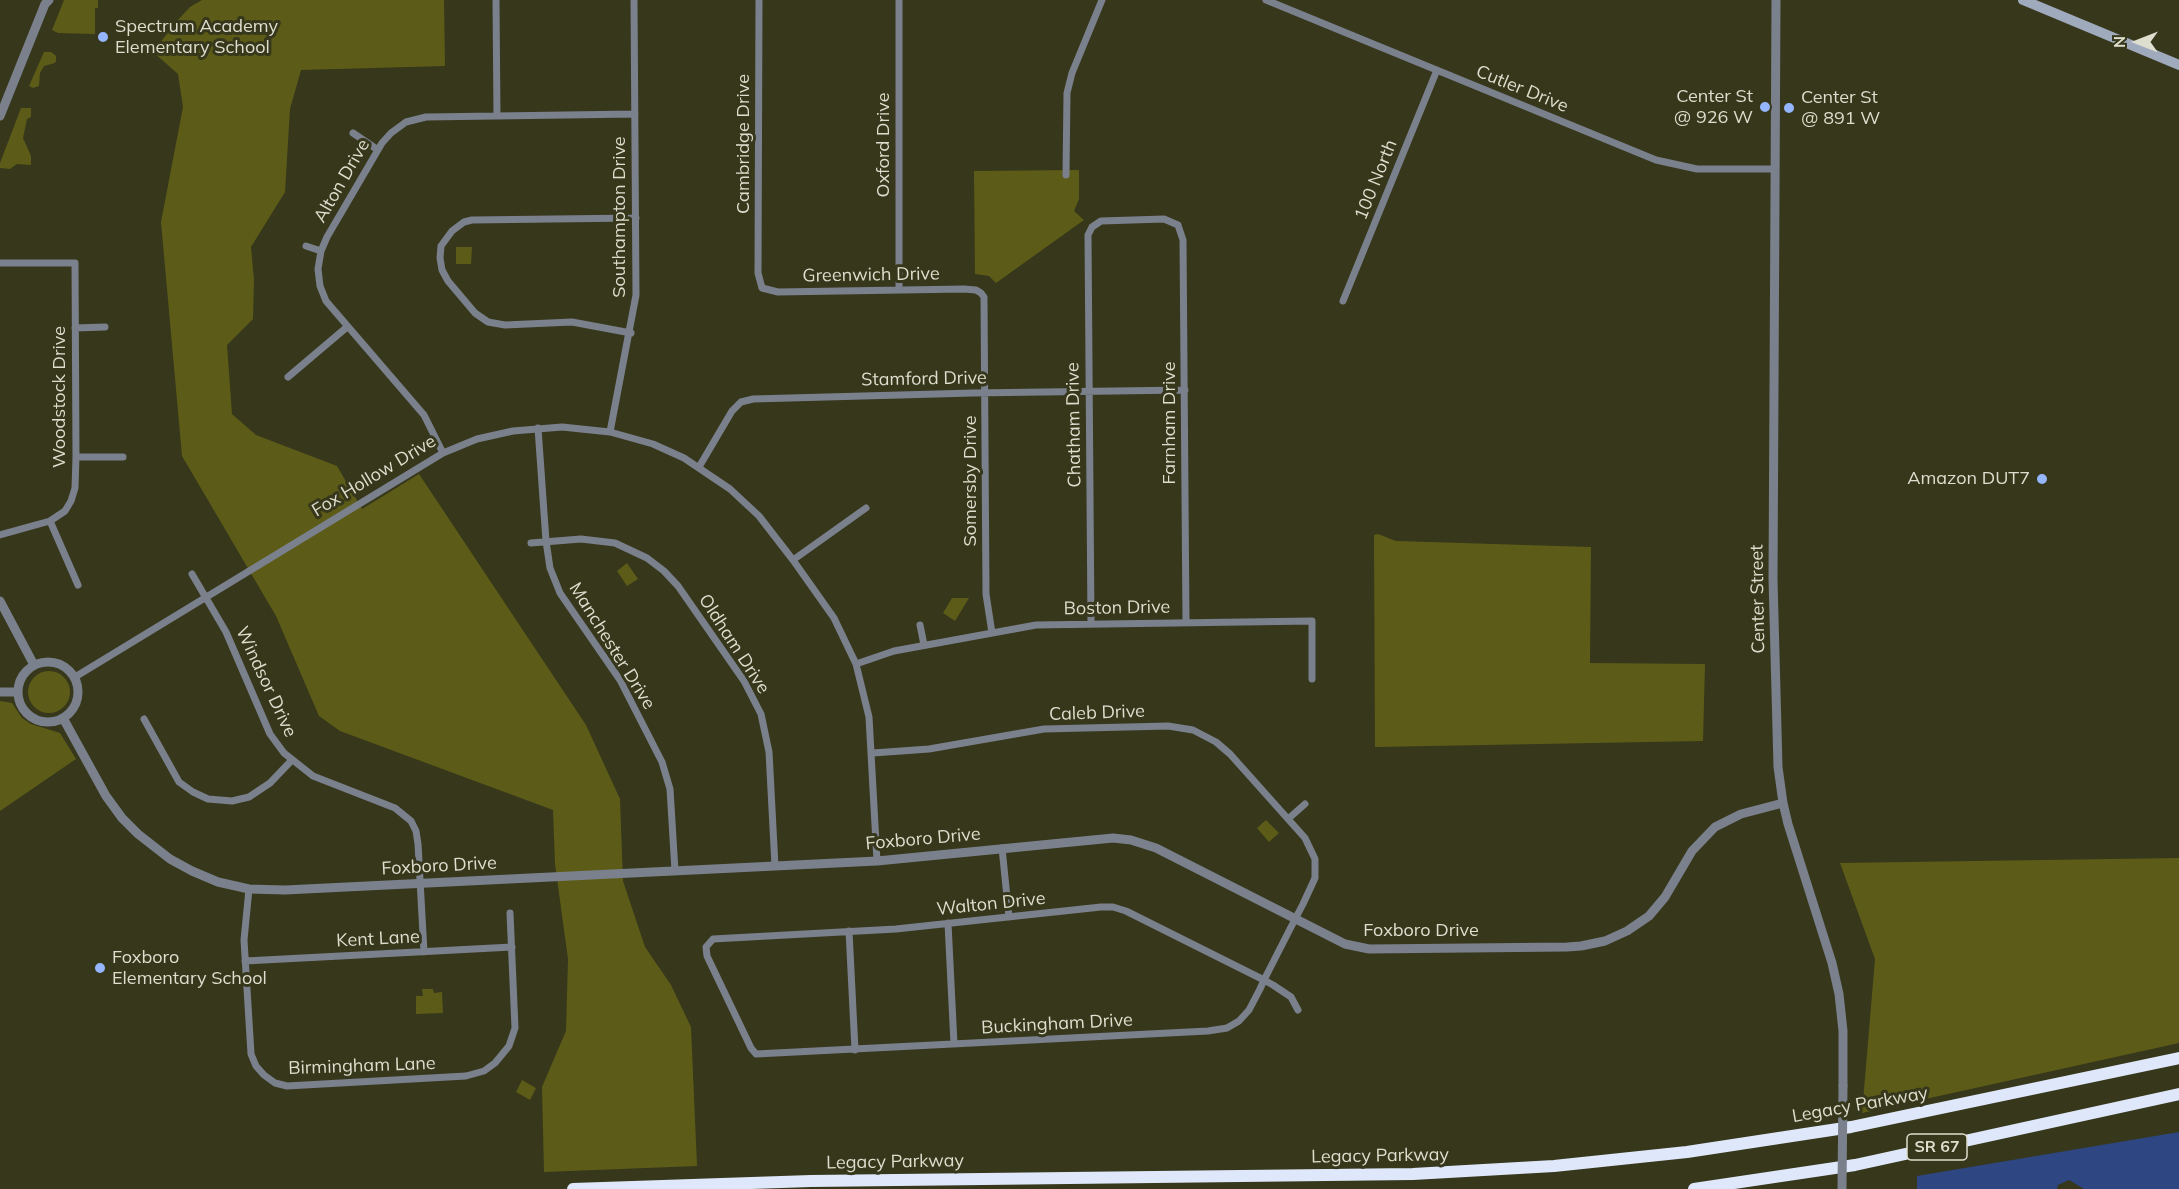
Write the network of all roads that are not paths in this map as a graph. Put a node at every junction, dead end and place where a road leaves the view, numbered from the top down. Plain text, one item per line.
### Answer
1 (496, 0) edge
2 (634, 0) edge
3 (759, 0) edge
4 (898, 0) edge
5 (1102, 0) edge
6 (1266, 0) edge
7 (1776, 0) edge
8 (2023, 0) edge
9 (46, 1) edge
10 (2179, 65) edge
11 (1437, 70) junction
12 (635, 114) junction
13 (0, 116) edge
14 (497, 116) junction
15 (353, 133) dead end
16 (378, 150) junction
17 (1775, 170) junction
18 (1066, 175) dead end
19 (636, 218) junction
20 (1178, 225) joint
21 (306, 246) dead end
22 (321, 251) junction
23 (0, 263) edge
24 (762, 288) joint
25 (898, 290) junction
26 (981, 293) joint
27 (1343, 301) dead end
28 (105, 327) dead end
29 (347, 327) junction
30 (75, 328) junction
31 (631, 333) junction
32 (288, 377) dead end
33 (1185, 390) junction
34 (1089, 392) junction
35 (986, 393) junction
36 (538, 428) junction
37 (610, 432) junction
38 (443, 453) junction
39 (75, 457) junction
40 (123, 457) dead end
41 (699, 467) junction
42 (866, 508) dead end
43 (50, 521) junction
44 (0, 535) edge
45 (546, 541) junction
46 (531, 543) dead end
47 (793, 560) junction
48 (192, 574) dead end
49 (78, 585) dead end
50 (206, 597) junction
51 (0, 601) edge
52 (1186, 622) junction
53 (1091, 624) junction
54 (920, 625) dead end
55 (992, 633) junction
56 (924, 645) junction
57 (856, 664) junction
58 (34, 665) junction
59 (75, 677) junction
60 (1312, 679) dead end
61 (0, 692) edge
62 (18, 692) junction
63 (63, 718) junction
64 (144, 719) dead end
65 (873, 753) junction
66 (291, 760) junction
67 (1783, 803) junction
68 (1305, 804) dead end
69 (1288, 819) junction
70 (1002, 848) junction
71 (878, 861) junction
72 (775, 866) junction
73 (675, 871) junction
74 (420, 884) junction
75 (249, 889) junction
76 (510, 913) dead end
77 (1009, 917) junction
78 (1296, 918) junction
79 (948, 924) junction
80 (849, 931) junction
81 (512, 948) junction
82 (424, 952) junction
83 (245, 961) junction
84 (1264, 980) junction
85 (1298, 1010) dead end
86 (954, 1044) junction
87 (855, 1050) junction
88 (756, 1054) joint
89 (2179, 1058) edge
90 (2179, 1094) edge
91 (573, 1189) edge
92 (1694, 1189) edge
93 (1842, 1189) edge

1 - 14 street
2 - 12 street, Southampton Drive
3 - 24 street, Cambridge Drive
4 - 25 street, Oxford Drive
5 - 18 street
6 - 11 street, Cutler Drive
7 - 17 street, Center Street
8 - 10 main road
9 - 13 street
11 - 17 street, Cutler Drive
11 - 27 street, 100 North
12 - 14 street, Alton Drive
12 - 19 street, Southampton Drive
14 - 16 street, Alton Drive
15 - 16 street
16 - 22 street, Alton Drive
17 - 67 street, Center Street
19 - 31 street, Southampton Drive
19 - 31 street
20 - 33 street, Farnham Drive
20 - 34 street, Chatham Drive
21 - 22 street
22 - 29 street, Alton Drive
23 - 30 street, Woodstock Drive
24 - 25 street, Greenwich Drive
25 - 26 street, Greenwich Drive
26 - 35 street, Somersby Drive
28 - 30 street
29 - 32 street
29 - 38 street, Alton Drive
30 - 39 street, Woodstock Drive
31 - 37 street, Southampton Drive
33 - 34 street, Stamford Drive
33 - 52 street, Farnham Drive
34 - 35 street, Stamford Drive
34 - 53 street, Chatham Drive
35 - 41 street, Stamford Drive
35 - 55 street, Somersby Drive
36 - 37 street, Fox Hollow Drive
36 - 38 street, Fox Hollow Drive
36 - 45 street, Manchester Drive
37 - 41 street, Fox Hollow Drive
38 - 50 street, Fox Hollow Drive
39 - 40 street
39 - 43 street, Woodstock Drive
41 - 47 street, Fox Hollow Drive
42 - 47 street
43 - 44 street
43 - 49 street
45 - 46 street
45 - 72 street, Oldham Drive
45 - 73 street, Manchester Drive
47 - 57 street, Fox Hollow Drive
48 - 50 street, Windsor Drive
50 - 59 street, Fox Hollow Drive
50 - 66 street, Windsor Drive
51 - 58 street
52 - 53 street, Boston Drive
52 - 60 street, Boston Drive
53 - 55 street, Boston Drive
54 - 56 street
55 - 56 street, Boston Drive
56 - 57 street, Boston Drive
57 - 65 street, Fox Hollow Drive
58 - 59 street
58 - 62 street
59 - 63 street
61 - 62 street
62 - 63 street
63 - 75 street, Foxboro Drive
64 - 66 street
65 - 69 street, Caleb Drive
65 - 71 street, Fox Hollow Drive
66 - 74 street, Windsor Drive
67 - 78 street, Foxboro Drive
67 - 93 street, Center Street, bridge
68 - 69 street
69 - 78 street, Caleb Drive
70 - 71 street, Foxboro Drive
70 - 77 street
70 - 78 street, Foxboro Drive
71 - 72 street, Foxboro Drive
72 - 73 street, Foxboro Drive
73 - 74 street, Foxboro Drive
74 - 75 street, Foxboro Drive
74 - 82 street, Windsor Drive
75 - 83 street, Birmingham Lane
76 - 81 street, Birmingham Lane
77 - 79 street, Walton Drive
77 - 84 street, Walton Drive
78 - 84 street, Buckingham Drive
79 - 80 street, Walton Drive
79 - 86 street
80 - 87 street
80 - 88 street, Walton Drive
81 - 82 street, Kent Lane
81 - 83 street, Birmingham Lane
82 - 83 street, Kent Lane
84 - 85 street, Walton Drive
84 - 86 street, Buckingham Drive
86 - 87 street, Buckingham Drive
87 - 88 street, Buckingham Drive
89 - 91 highway, Legacy Parkway / SR 67
90 - 92 highway, SR 67

